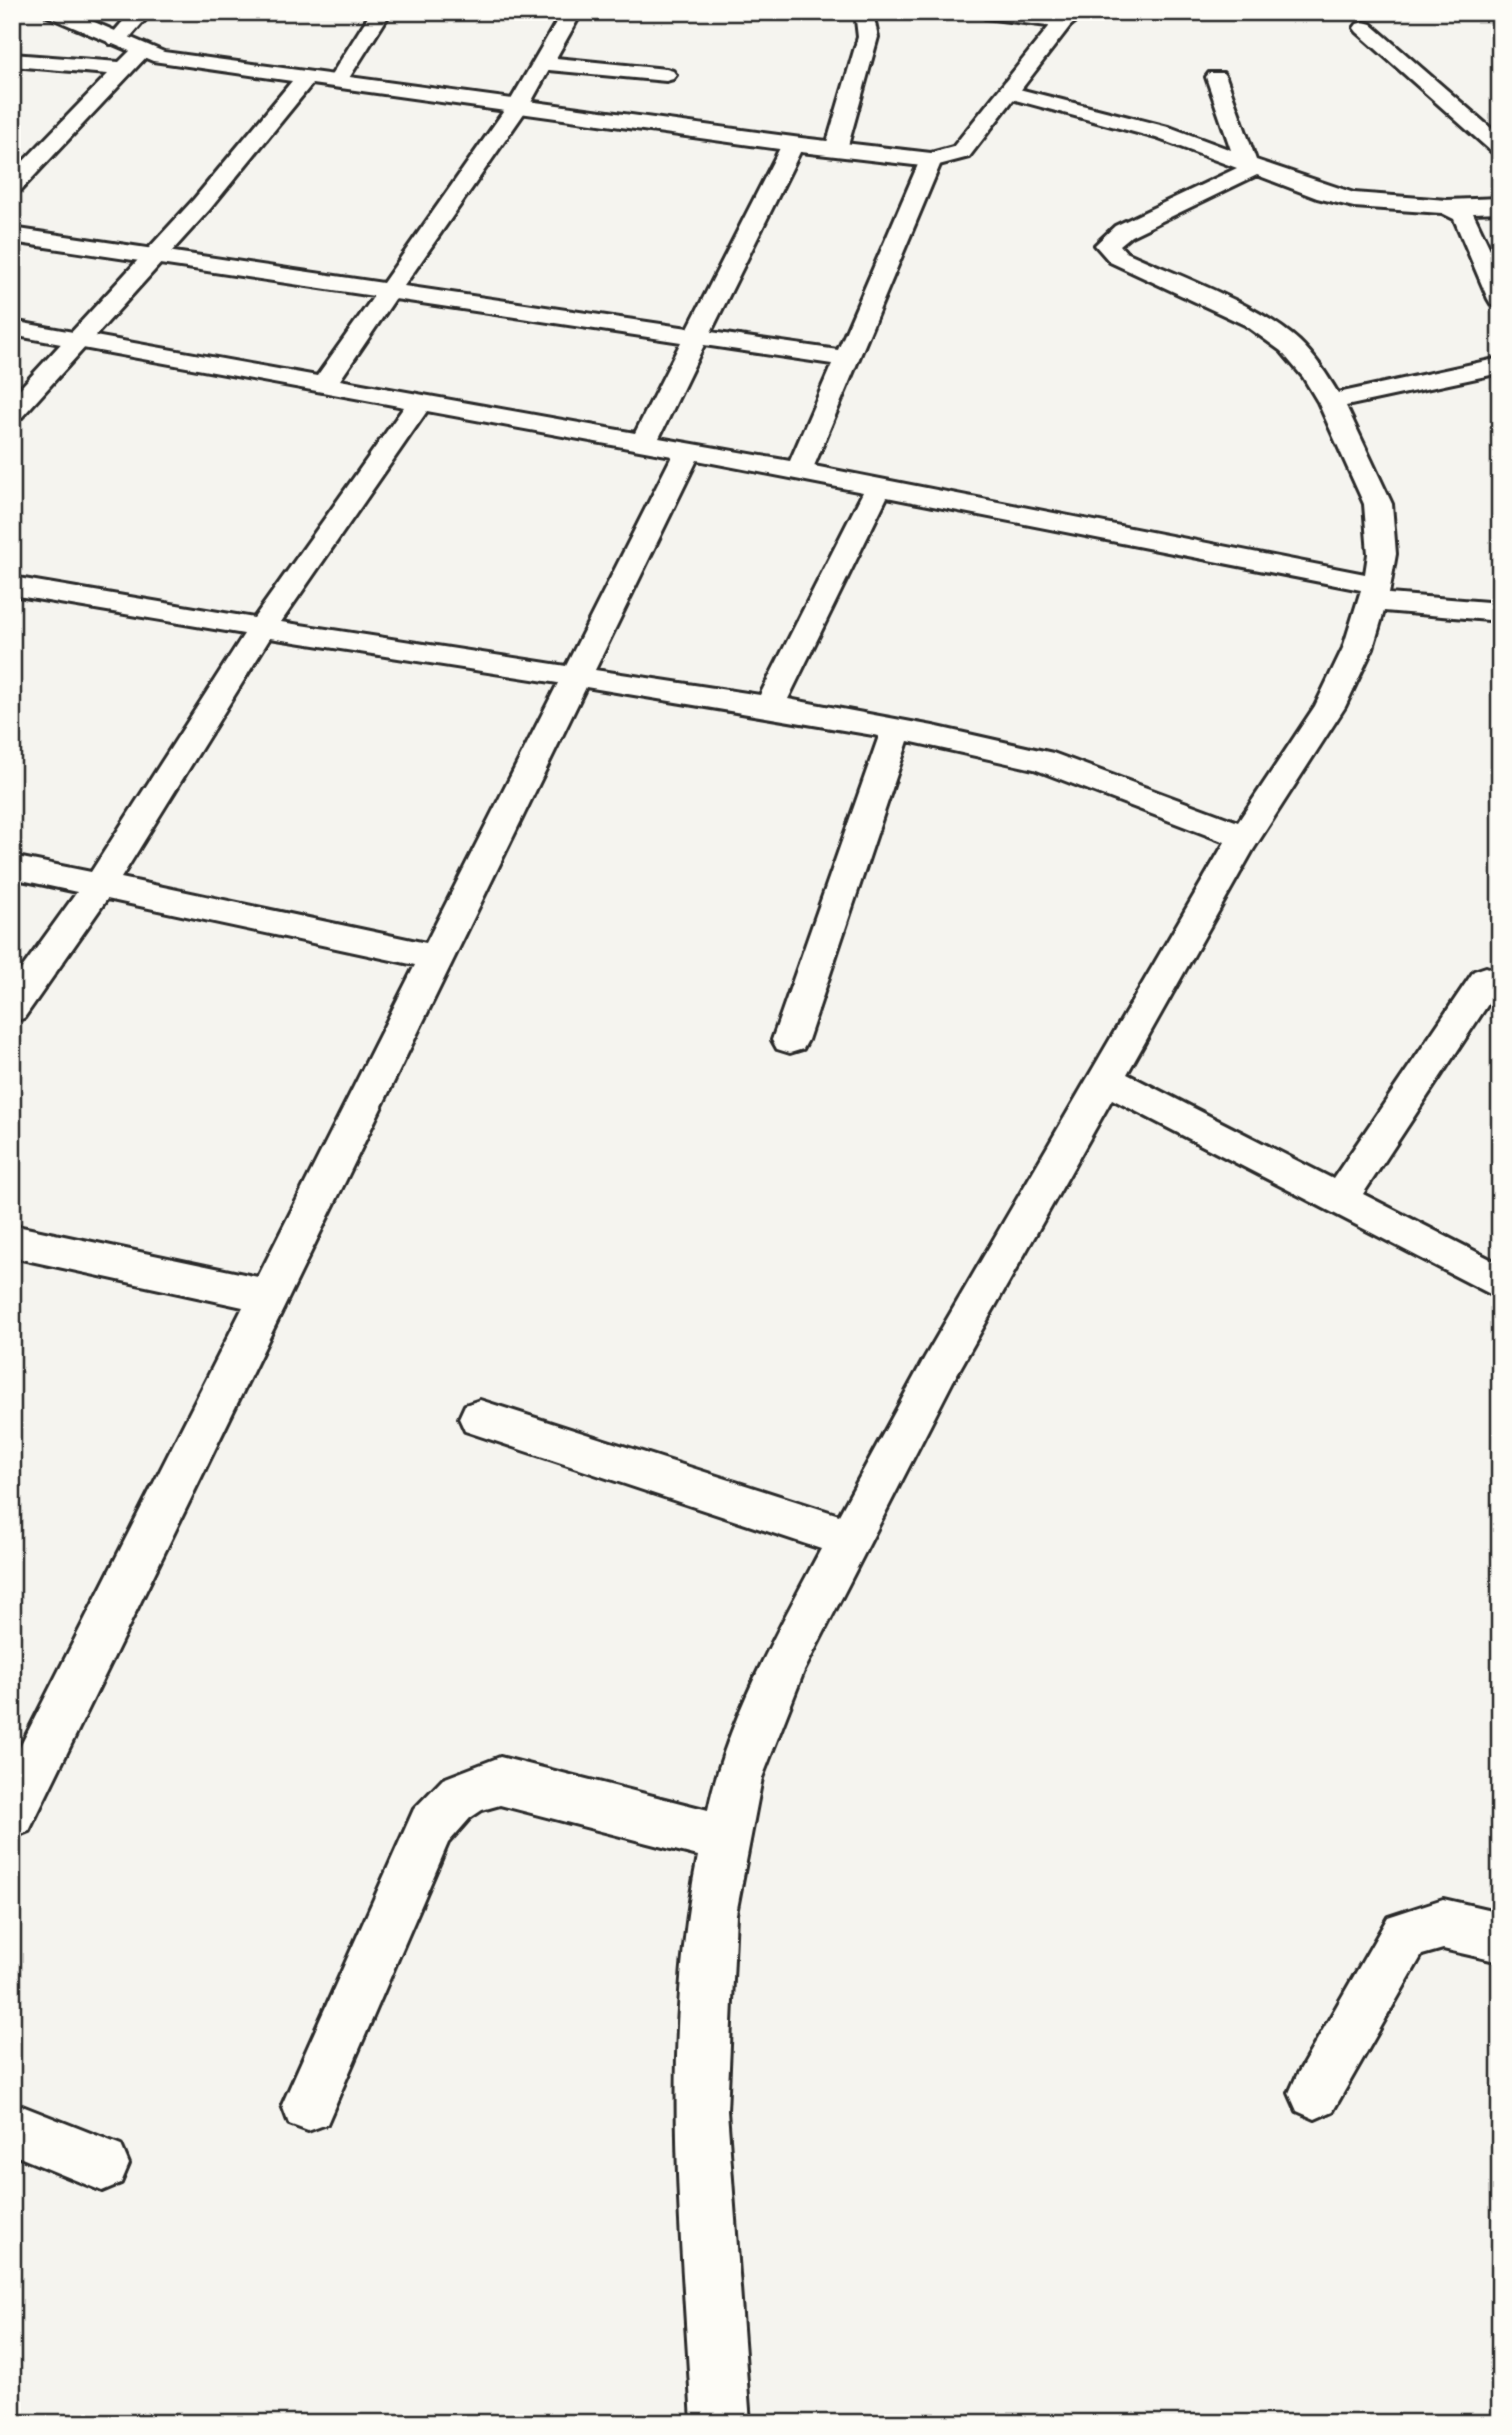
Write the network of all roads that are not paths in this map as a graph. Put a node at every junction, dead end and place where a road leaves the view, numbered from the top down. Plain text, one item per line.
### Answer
1 (54, 12) edge
2 (142, 12) edge
3 (381, 12) edge
4 (572, 12) edge
5 (858, 12) edge
6 (985, 12) edge
7 (1070, 17) edge
8 (1364, 28) dead end
9 (117, 40) junction
10 (142, 50) junction
11 (12, 60) edge
12 (542, 63) junction
13 (124, 69) junction
14 (666, 75) dead end
15 (307, 77) junction
16 (1216, 77) dead end
17 (337, 82) junction
18 (1008, 92) junction
19 (518, 106) junction
20 (793, 144) junction
21 (1500, 147) edge
22 (836, 149) junction
23 (12, 151) edge
24 (43, 154) junction
25 (931, 160) junction
26 (1252, 164) junction
27 (12, 186) edge
28 (1500, 205) edge
29 (1447, 207) junction
30 (12, 235) edge
31 (154, 256) junction
32 (390, 290) junction
33 (1500, 299) edge
34 (12, 328) edge
35 (696, 337) junction
36 (79, 340) junction
37 (846, 359) junction
38 (1500, 365) edge
39 (323, 386) junction
40 (1331, 402) junction
41 (419, 404) junction
42 (12, 413) edge
43 (643, 443) junction
44 (688, 451) junction
45 (799, 471) junction
46 (878, 486) junction
47 (12, 586) edge
48 (1375, 593) junction
49 (1500, 612) edge
50 (262, 628) junction
51 (574, 676) junction
52 (771, 706) junction
53 (897, 729) junction
54 (1245, 837) junction
55 (12, 867) edge
56 (99, 886) junction
57 (435, 957) junction
58 (1486, 980) dead end
59 (12, 1009) edge
60 (790, 1040) dead end
61 (1105, 1079) junction
62 (1339, 1200) junction
63 (12, 1241) edge
64 (1500, 1283) edge
65 (268, 1296) junction
66 (480, 1418) dead end
67 (849, 1538) junction
68 (12, 1814) edge
69 (726, 1839) junction
70 (1500, 1937) edge
71 (1315, 2093) dead end
72 (308, 2105) dead end
73 (12, 2128) edge
74 (102, 2164) dead end
75 (721, 2423) edge

1 - 9 street
2 - 9 street
3 - 17 street
4 - 12 street
5 - 22 street
6 - 7 street
7 - 18 street
8 - 21 street
9 - 10 street
10 - 13 street
10 - 15 street
11 - 13 street
12 - 14 street
12 - 19 street
13 - 24 street
15 - 17 street
15 - 31 street
16 - 26 street
17 - 19 street
18 - 25 street
18 - 26 street
19 - 20 street
19 - 32 street
20 - 22 street
20 - 35 street
22 - 25 street
23 - 24 street
24 - 27 street
25 - 37 street
26 - 29 street
26 - 40 street
28 - 29 street
29 - 33 street
30 - 31 street
31 - 32 street
31 - 36 street
32 - 35 street
32 - 39 street
34 - 36 street
35 - 37 street
35 - 43 street
36 - 39 street
36 - 42 street
37 - 45 street
38 - 40 street
39 - 41 street
40 - 48 street
41 - 43 street
41 - 50 street
43 - 44 street
44 - 45 street
44 - 51 street
45 - 46 street
46 - 48 street
46 - 52 street
47 - 50 street
48 - 49 street
48 - 54 street
50 - 51 street
50 - 56 street
51 - 52 street
51 - 57 street
52 - 53 street
53 - 54 street
53 - 60 street
54 - 61 street
55 - 56 street
56 - 57 street
56 - 59 street
57 - 65 street
58 - 62 street
61 - 62 street
61 - 67 street
62 - 64 street
63 - 65 street
65 - 68 street
66 - 67 street
67 - 69 street
69 - 72 street
69 - 75 street
70 - 71 street
73 - 74 street

